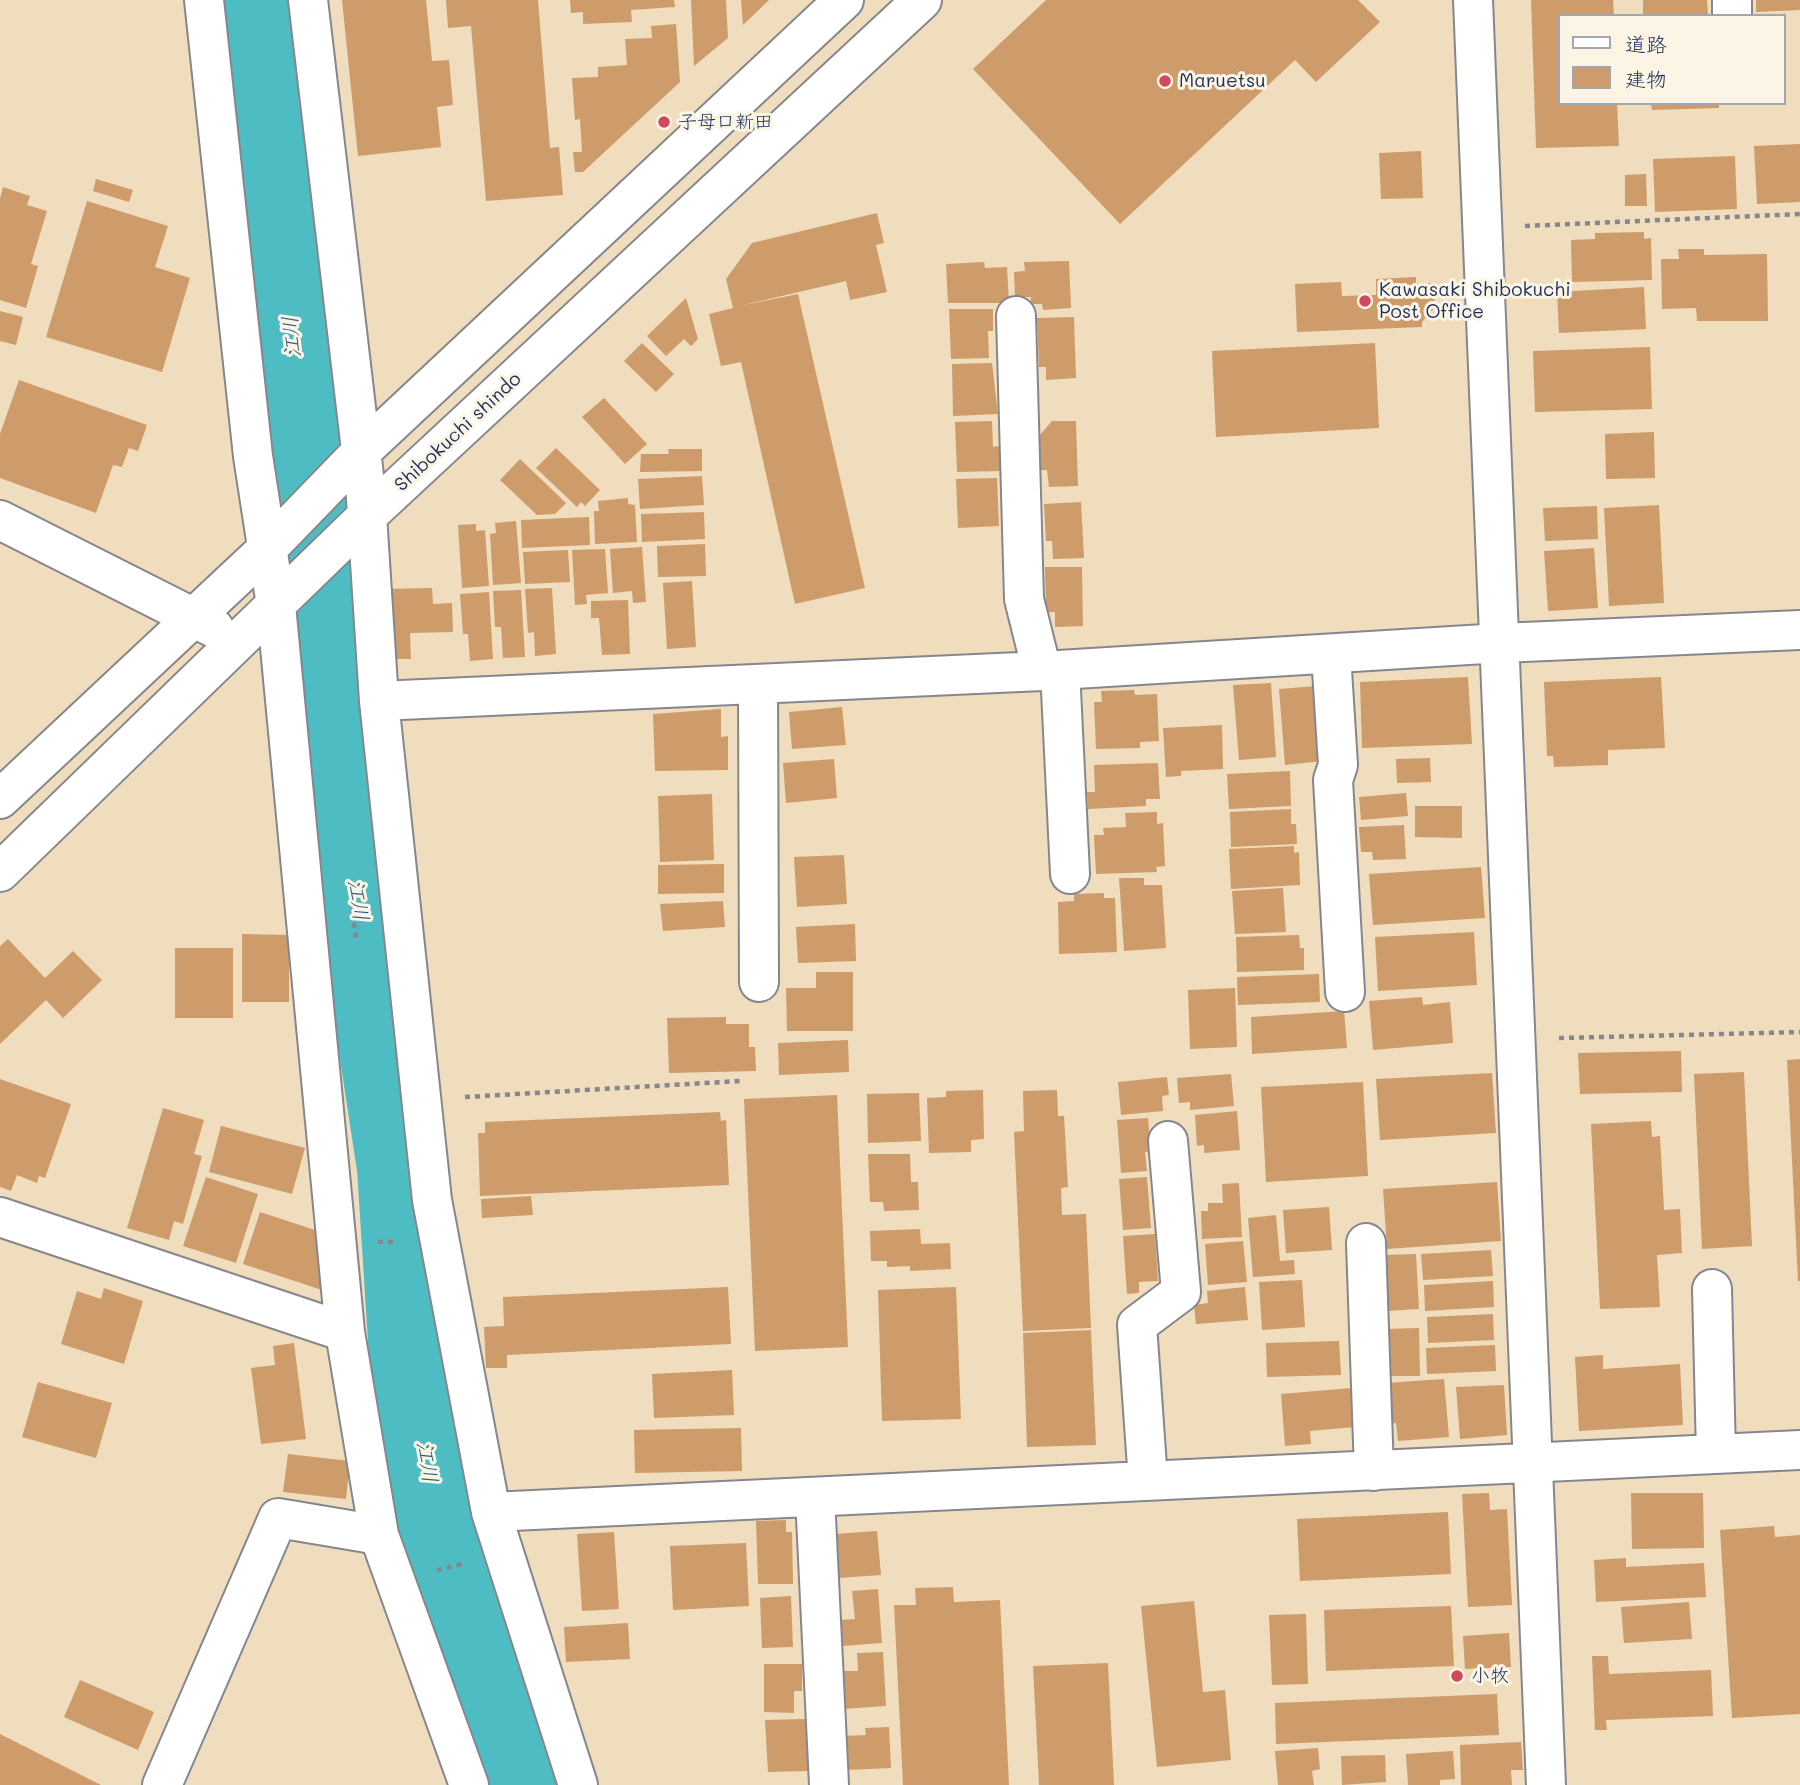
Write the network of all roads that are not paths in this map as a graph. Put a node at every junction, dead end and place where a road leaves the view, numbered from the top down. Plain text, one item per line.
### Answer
1 (204, 0) edge
2 (308, 0) edge
3 (844, 0) edge
4 (922, 0) edge
5 (1473, 0) edge
6 (1016, 316) dead end
7 (362, 451) junction
8 (367, 516) junction
9 (0, 520) edge
10 (269, 547) junction
11 (276, 605) junction
12 (195, 617) junction
13 (1800, 630) edge
14 (240, 642) junction
15 (1501, 643) junction
16 (1331, 654) junction
17 (1051, 671) junction
18 (758, 684) junction
19 (379, 701) junction
20 (0, 799) edge
21 (0, 872) edge
22 (1070, 874) dead end
23 (759, 982) dead end
24 (1346, 992) dead end
25 (1168, 1141) dead end
26 (0, 1217) edge
27 (1366, 1242) dead end
28 (1712, 1289) dead end
29 (345, 1332) junction
30 (1800, 1450) edge
31 (1716, 1454) junction
32 (1535, 1463) junction
33 (1374, 1471) junction
34 (1148, 1482) junction
35 (815, 1497) junction
36 (491, 1513) junction
37 (379, 1535) junction
38 (162, 1785) edge
39 (469, 1785) edge
40 (578, 1785) edge
41 (829, 1785) edge
42 (1546, 1785) edge

1 - 10 street
2 - 7 street
3 - 7 street
4 - 8 street, Shibokuchi shindo
5 - 15 street
6 - 17 street
7 - 8 street
7 - 10 street
8 - 11 street, Shibokuchi shindo
8 - 19 street
9 - 12 street
10 - 11 street
10 - 12 street
11 - 14 street, Shibokuchi shindo
11 - 29 street
12 - 14 street
12 - 20 street
13 - 15 street
14 - 21 street, Shibokuchi shindo
15 - 16 street
15 - 32 street
16 - 17 street
16 - 24 street
17 - 18 street
17 - 22 street
18 - 19 street
18 - 23 street
19 - 36 street
25 - 34 street
26 - 29 street
27 - 33 street
28 - 31 street
29 - 37 street
30 - 31 street
31 - 32 street
32 - 33 street
32 - 42 street
33 - 34 street
34 - 35 street
35 - 36 street
35 - 41 street
36 - 40 street
37 - 38 street
37 - 39 street

